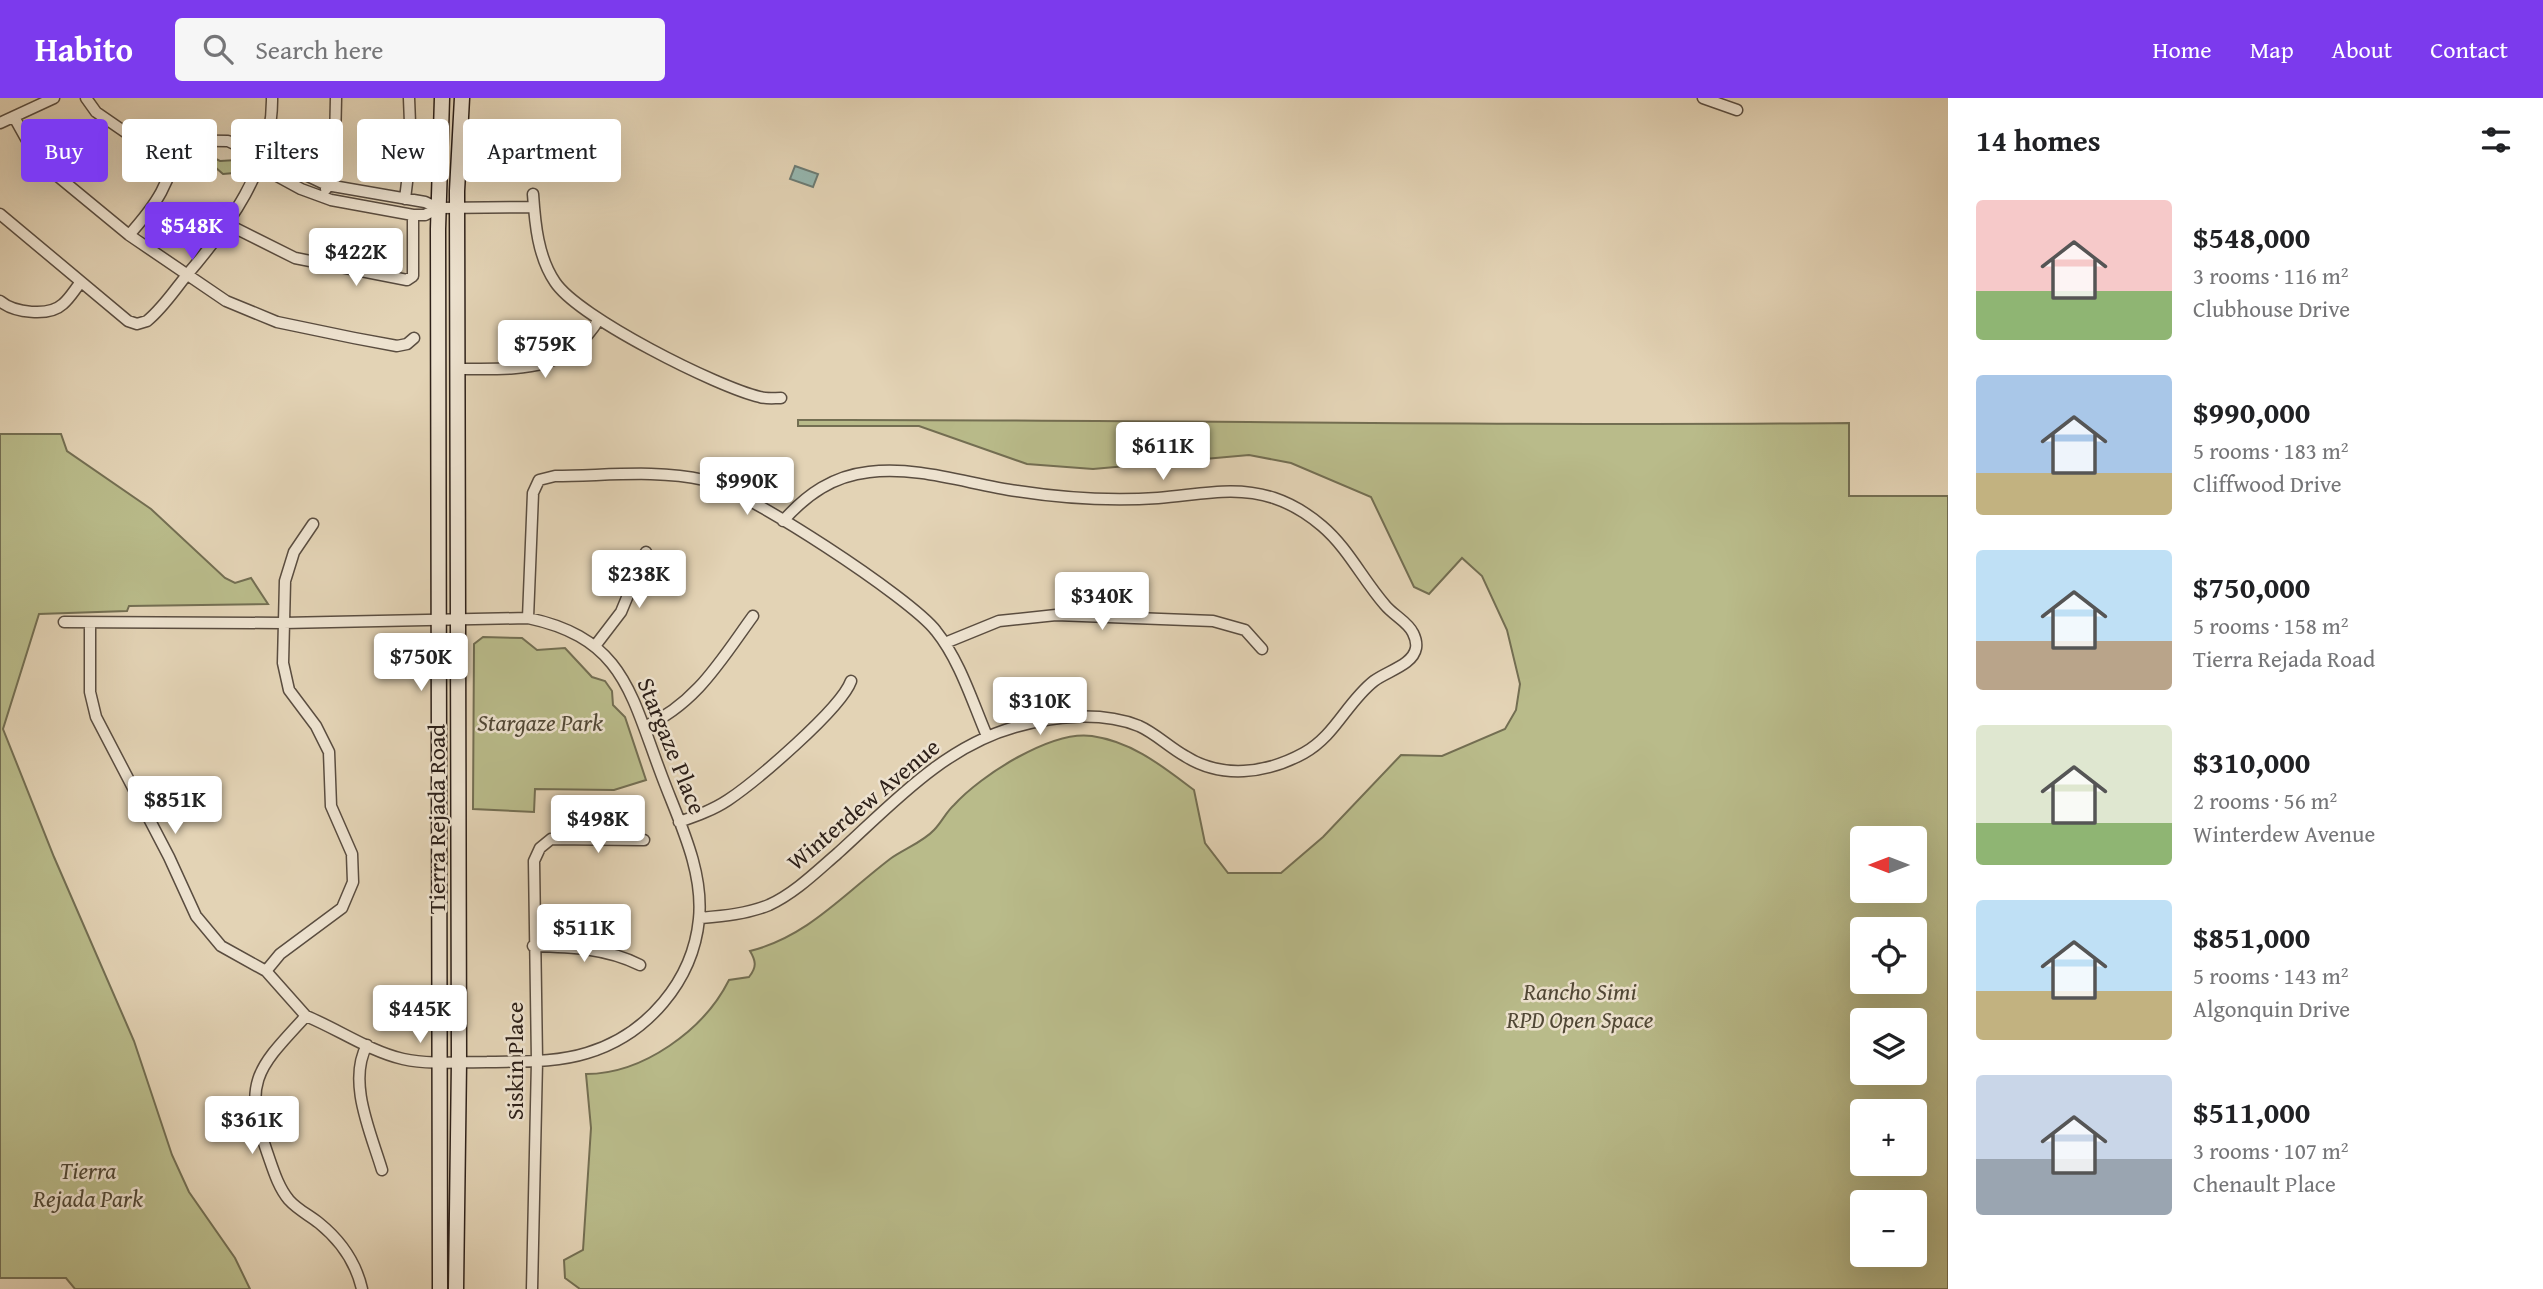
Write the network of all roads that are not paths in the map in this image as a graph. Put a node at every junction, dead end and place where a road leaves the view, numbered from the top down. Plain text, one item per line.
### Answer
1 (54, 98) edge
2 (86, 98) edge
3 (272, 98) edge
4 (336, 98) edge
5 (408, 98) edge
6 (442, 98) edge
7 (462, 98) edge
8 (1703, 98) edge
9 (1737, 110) dead end
10 (14, 117) junction
11 (271, 119) edge
12 (0, 123) edge
13 (122, 130) edge
14 (167, 182) edge
15 (250, 182) edge
16 (291, 182) edge
17 (321, 182) edge
18 (327, 185) junction
19 (533, 194) dead end
20 (324, 198) junction
21 (405, 199) junction
22 (534, 207) junction
23 (438, 208) junction
24 (457, 208) junction
25 (0, 214) edge
26 (412, 215) junction
27 (227, 224) junction
28 (129, 235) junction
29 (186, 276) junction
30 (81, 282) junction
31 (0, 301) edge
32 (599, 319) junction
33 (414, 338) dead end
34 (457, 369) junction
35 (781, 398) dead end
36 (783, 520) junction
37 (313, 524) dead end
38 (646, 552) dead end
39 (753, 616) dead end
40 (528, 618) junction
41 (439, 619) junction
42 (457, 619) junction
43 (64, 622) dead end
44 (283, 623) junction
45 (90, 624) junction
46 (945, 643) junction
47 (595, 646) junction
48 (1262, 649) dead end
49 (851, 681) dead end
50 (644, 727) junction
51 (987, 736) junction
52 (679, 822) junction
53 (644, 841) dead end
54 (699, 918) junction
55 (533, 946) junction
56 (640, 965) dead end
57 (266, 971) junction
58 (306, 1016) junction
59 (367, 1045) junction
60 (537, 1061) junction
61 (440, 1062) junction
62 (459, 1062) junction
63 (382, 1170) dead end
64 (362, 1289) edge
65 (439, 1289) edge
66 (456, 1289) edge
67 (532, 1289) edge

1 - 10 street
2 - 13 street
3 - 11 street
4 - 18 street
5 - 21 street
6 - 23 main road, Tierra Rejada Road
7 - 24 main road, Tierra Rejada Road
8 - 9 street
10 - 12 street
10 - 28 street
14 - 28 street
15 - 27 street
16 - 20 street
17 - 18 street
18 - 20 street
18 - 21 street
19 - 22 street
20 - 26 street
21 - 23 street
22 - 24 street
22 - 32 street
23 - 24 street
23 - 26 street
23 - 41 main road, Tierra Rejada Road
24 - 34 main road, Tierra Rejada Road
25 - 30 street
26 - 27 street
27 - 29 street
28 - 29 street
29 - 30 street
29 - 33 street
30 - 31 street
32 - 34 street
32 - 35 street
34 - 42 main road, Tierra Rejada Road
36 - 40 street
36 - 46 street
36 - 51 street, Winterdew Avenue
37 - 44 street
38 - 47 street
39 - 50 street
40 - 42 street, Stargaze Place
40 - 47 street, Stargaze Place
41 - 42 street, Stargaze Place
41 - 44 street, Stargaze Place
41 - 61 main road, Tierra Rejada Road
42 - 62 main road, Tierra Rejada Road
43 - 45 street, Stargaze Place
44 - 45 street, Stargaze Place
44 - 57 street
45 - 57 street
46 - 48 street
46 - 51 street
47 - 50 street, Stargaze Place
49 - 52 street
50 - 52 street, Stargaze Place
51 - 54 street, Winterdew Avenue
52 - 54 street, Stargaze Place
53 - 55 street, Siskin Place
54 - 60 street, Stargaze Place
55 - 56 street
55 - 60 street, Siskin Place
57 - 58 street
58 - 59 street, Stargaze Place
58 - 64 street
59 - 61 street, Stargaze Place
59 - 63 street
60 - 62 street, Stargaze Place
60 - 67 street, Siskin Place
61 - 62 street, Stargaze Place
61 - 65 main road, Tierra Rejada Road
62 - 66 main road, Tierra Rejada Road

